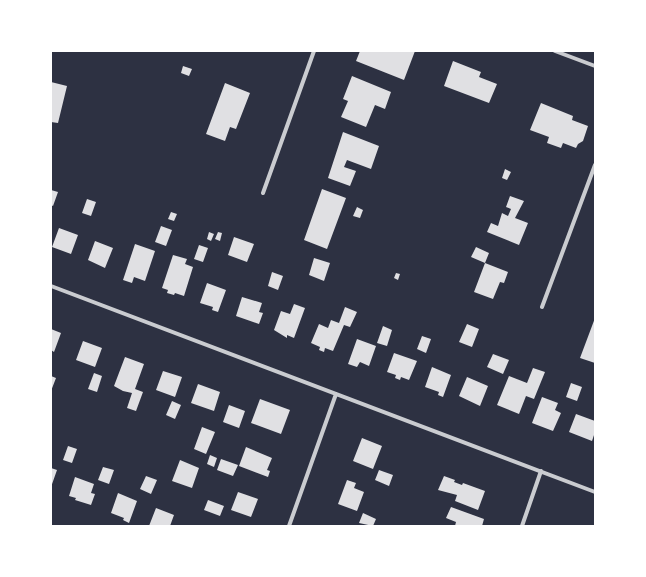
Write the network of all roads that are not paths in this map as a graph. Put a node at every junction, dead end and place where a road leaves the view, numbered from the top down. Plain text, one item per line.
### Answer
1 (314, 51) edge
2 (555, 51) edge
3 (595, 66) edge
4 (595, 165) edge
5 (263, 193) dead end
6 (51, 286) edge
7 (542, 307) dead end
8 (336, 394) junction
9 (541, 471) junction
10 (595, 492) edge
11 (289, 526) edge
12 (522, 526) edge

1 - 5 street
2 - 3 street
4 - 7 street
6 - 8 street
8 - 9 street
8 - 11 street
9 - 10 street
9 - 12 street

